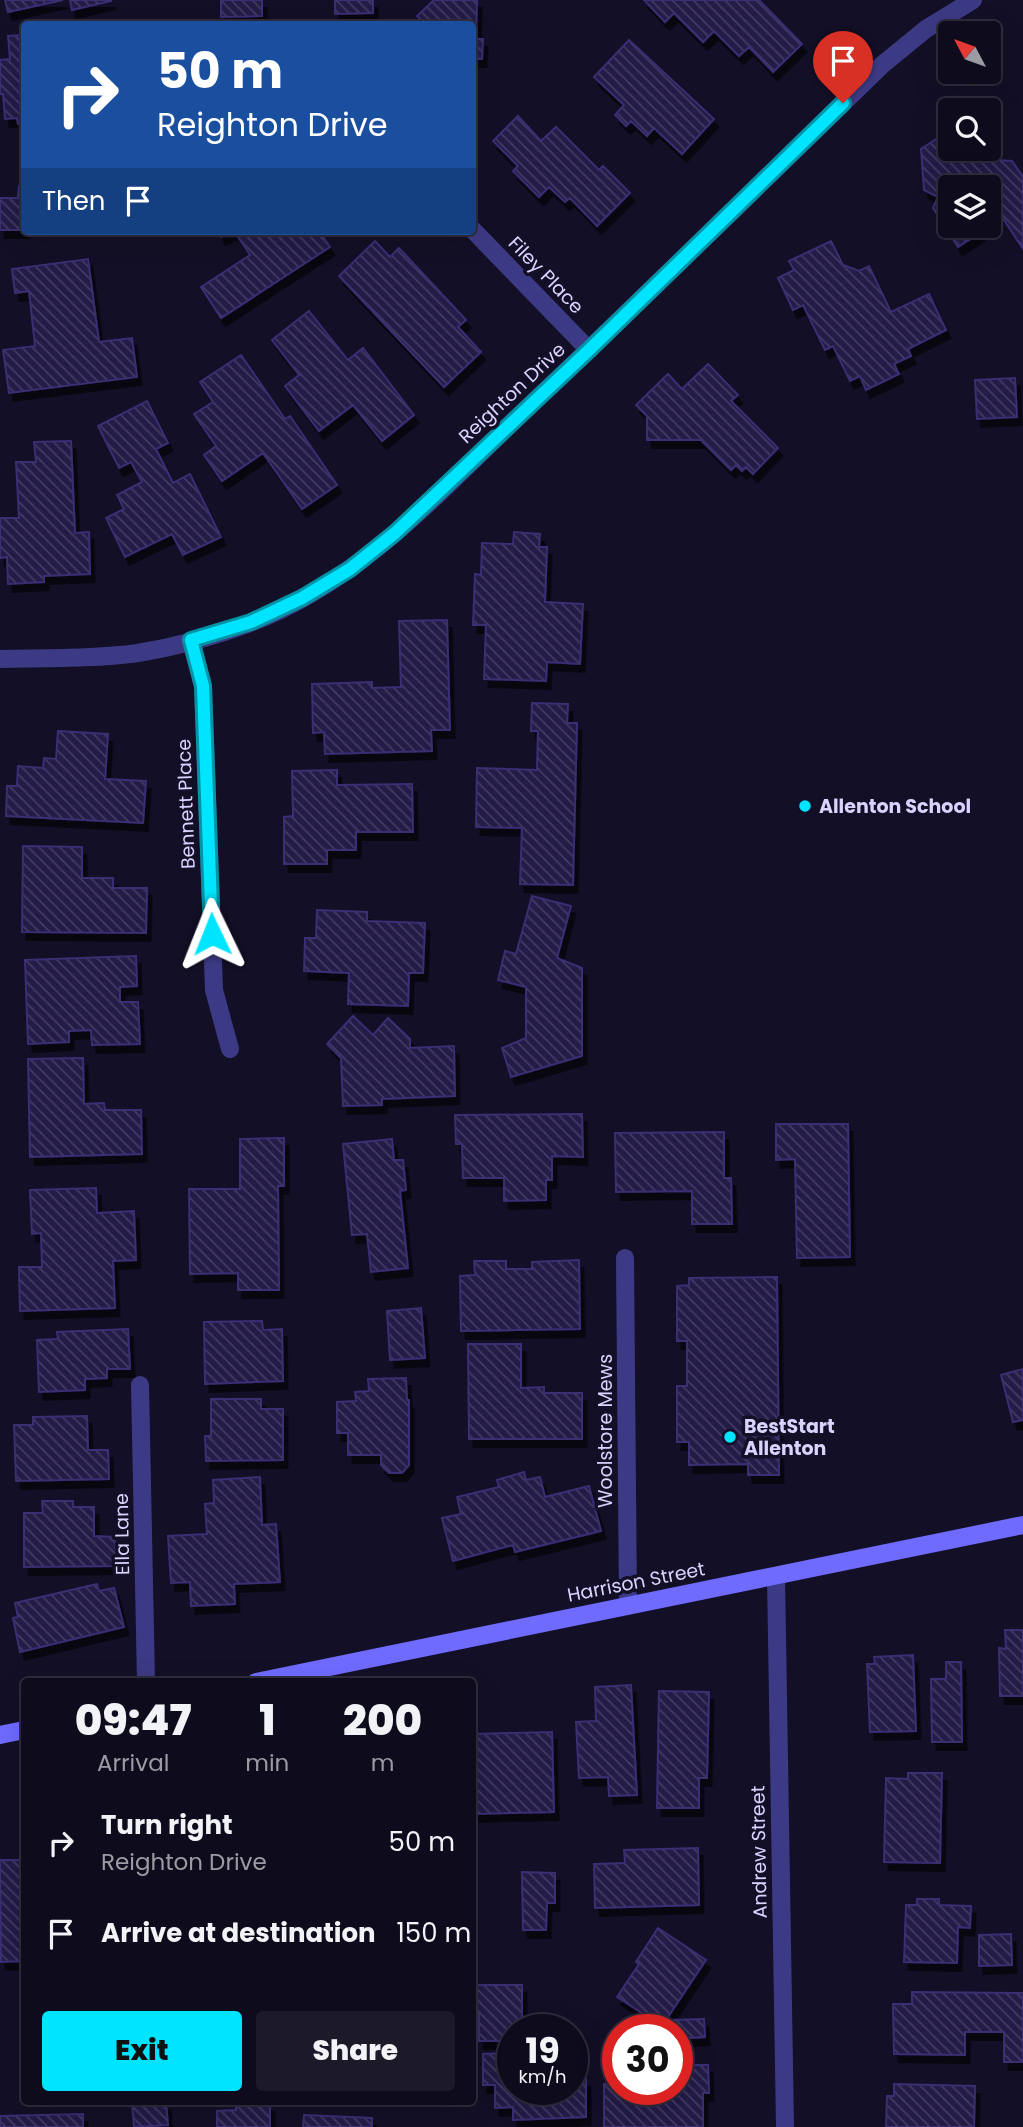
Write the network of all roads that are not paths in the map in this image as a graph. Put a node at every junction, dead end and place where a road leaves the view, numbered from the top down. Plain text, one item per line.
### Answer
1 (973, 0) edge
2 (476, 233) edge
3 (589, 350) junction
4 (191, 640) junction
5 (0, 659) edge
6 (230, 1049) dead end
7 (625, 1258) dead end
8 (140, 1385) dead end
9 (1023, 1525) edge
10 (776, 1576) junction
11 (628, 1604) junction
12 (146, 1678) edge
13 (275, 1678) edge
14 (21, 1731) edge
15 (0, 1735) edge
16 (785, 2127) edge

1 - 3 street, Reighton Drive
2 - 3 street, Filey Place
3 - 4 street, Reighton Drive
4 - 5 street, Reighton Drive
4 - 6 street, Bennett Place
7 - 11 street, Woolstore Mews
8 - 12 street, Ella Lane
9 - 10 street, Harrison Street
10 - 11 street, Harrison Street
10 - 16 street, Andrew Street
11 - 13 street, Harrison Street
14 - 15 street

